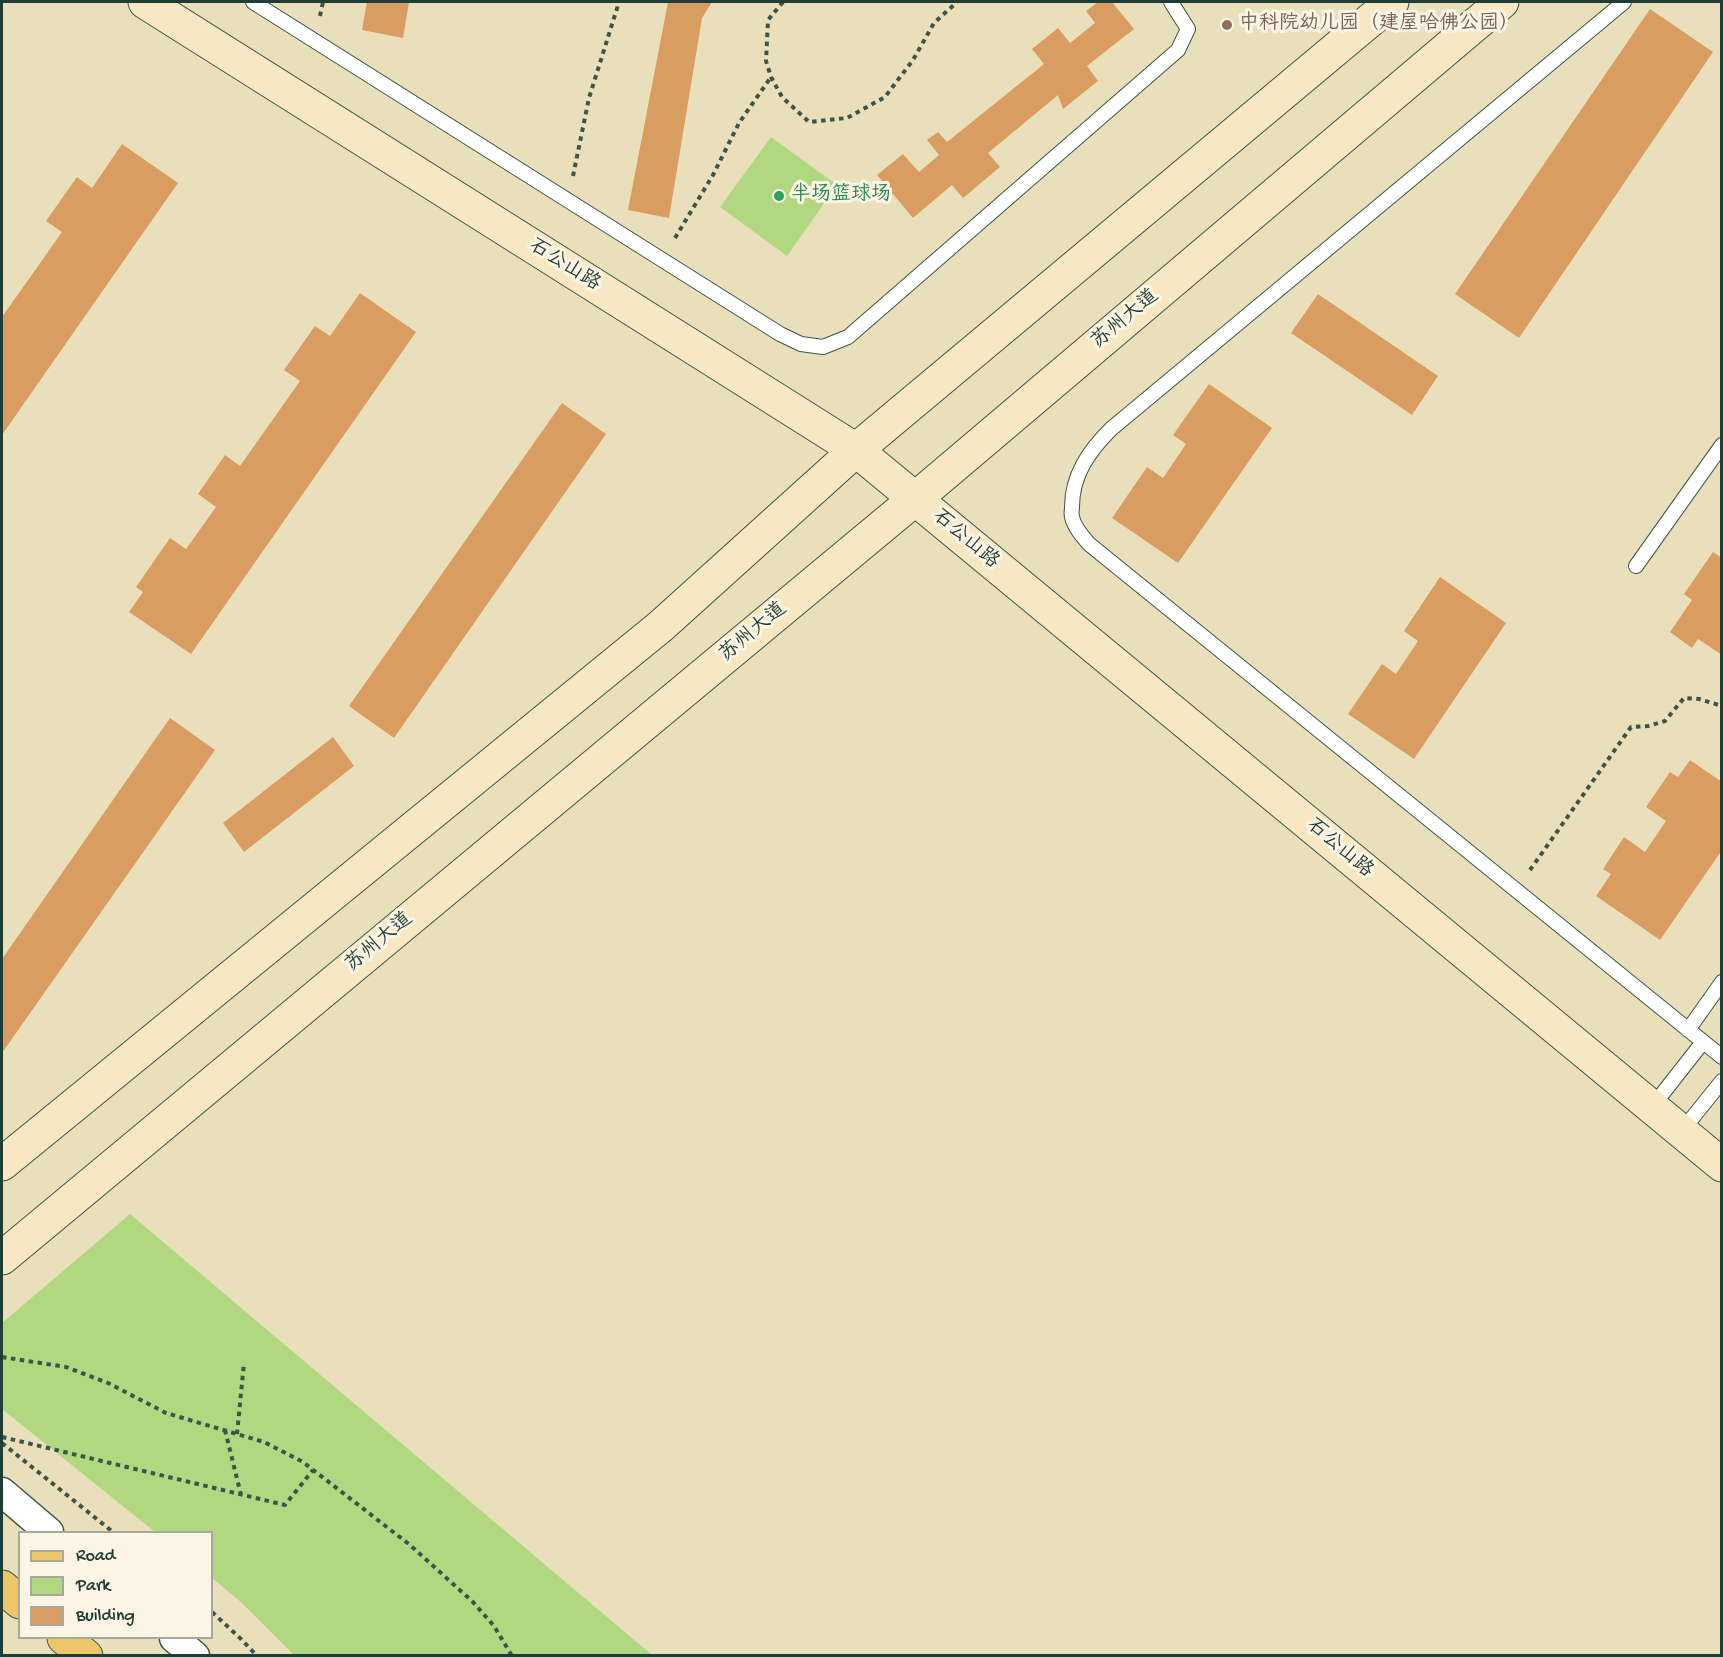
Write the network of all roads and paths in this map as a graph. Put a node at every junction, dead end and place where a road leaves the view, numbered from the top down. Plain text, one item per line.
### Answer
1 (145, 2) edge
2 (253, 2) edge
3 (619, 2) edge
4 (783, 2) edge
5 (957, 2) edge
6 (1171, 2) edge
7 (1392, 2) edge
8 (1502, 2) edge
9 (1624, 2) edge
10 (771, 77) junction
11 (568, 200) junction
12 (662, 259) junction
13 (1722, 445) edge
14 (856, 450) junction
15 (915, 499) junction
16 (1636, 566) dead end
17 (1722, 706) edge
18 (1516, 890) junction
19 (1722, 982) edge
20 (1688, 1030) junction
21 (1703, 1042) junction
22 (1722, 1057) edge
23 (1722, 1081) edge
24 (1652, 1107) junction
25 (1682, 1132) junction
26 (2, 1164) edge
27 (1722, 1165) edge
28 (2, 1258) edge
29 (2, 1357) edge
30 (244, 1363) dead end
31 (225, 1430) junction
32 (237, 1434) junction
33 (2, 1437) edge
34 (2, 1443) edge
35 (313, 1470) junction
36 (2, 1492) edge
37 (241, 1494) junction
38 (47, 1531) edge
39 (111, 1531) edge
40 (2, 1587) edge
41 (18, 1600) edge
42 (213, 1613) edge
43 (65, 1639) edge
44 (175, 1639) edge
45 (86, 1656) edge
46 (195, 1656) edge
47 (256, 1656) edge
48 (512, 1656) edge

1 - 14 street, 石公山路
2 - 11 lane
3 - 11 path
4 - 10 path
5 - 10 path
6 - 12 lane
7 - 14 street
8 - 15 street, 苏州大道
9 - 18 lane
10 - 12 path
11 - 12 lane
13 - 16 lane
14 - 15 street, 石公山路
14 - 26 street
15 - 24 street, 石公山路
15 - 28 street, 苏州大道
17 - 18 path
18 - 20 lane
19 - 20 lane
20 - 21 lane
21 - 22 lane
21 - 24 lane
23 - 25 lane
24 - 25 street, 石公山路
25 - 27 street, 石公山路
29 - 31 path
30 - 32 path
31 - 32 path
31 - 37 path
32 - 35 path
33 - 37 path
34 - 39 path
35 - 37 path
35 - 48 path
36 - 38 street
40 - 41 main road
42 - 47 path
43 - 45 main road
44 - 46 street

